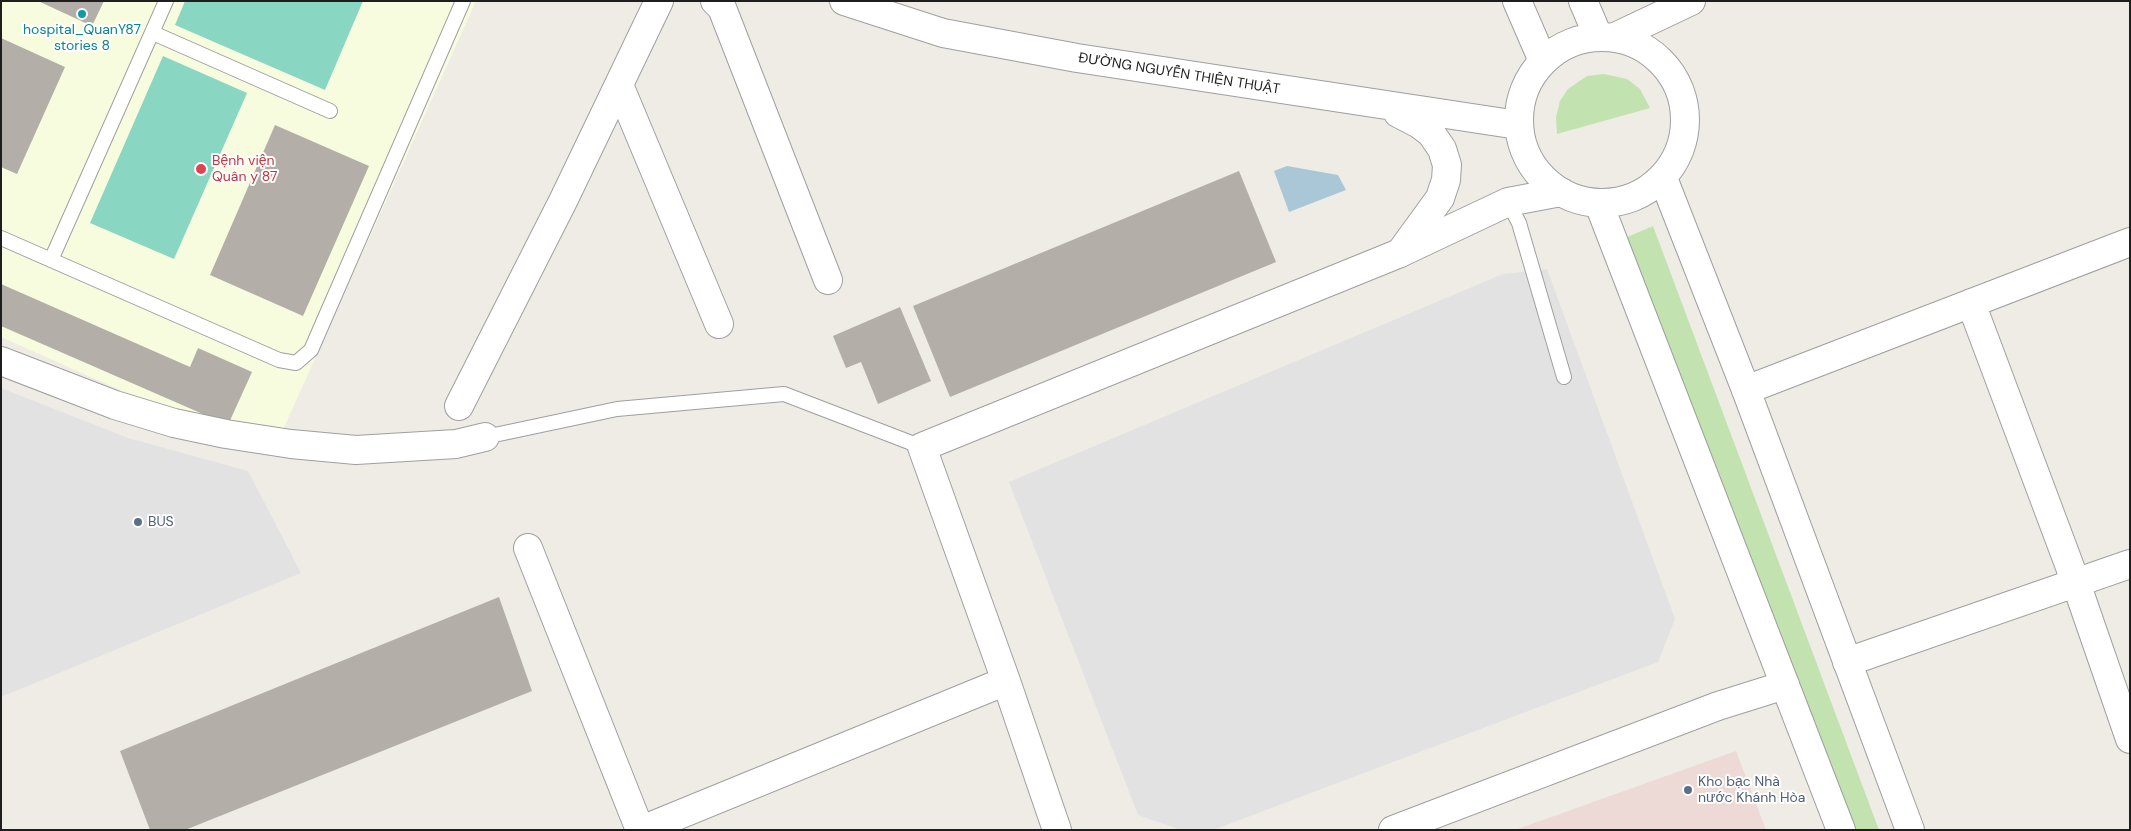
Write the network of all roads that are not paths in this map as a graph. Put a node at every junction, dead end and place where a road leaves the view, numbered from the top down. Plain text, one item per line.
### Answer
1 (166, 1) edge
2 (463, 1) edge
3 (659, 1) edge
4 (715, 1) edge
5 (844, 1) edge
6 (1517, 1) edge
7 (1583, 1) edge
8 (1691, 1) edge
9 (153, 33) junction
10 (1606, 37) junction
11 (1543, 61) junction
12 (619, 85) junction
13 (1383, 106) junction
14 (330, 111) dead end
15 (1518, 125) junction
16 (1662, 178) junction
17 (1561, 192) junction
18 (1508, 202) junction
19 (1599, 204) junction
20 (1, 238) edge
21 (2130, 242) edge
22 (1400, 253) junction
23 (51, 260) junction
24 (828, 280) dead end
25 (1971, 303) junction
26 (718, 324) dead end
27 (1, 361) edge
28 (1564, 377) dead end
29 (1746, 390) junction
30 (459, 406) dead end
31 (485, 437) joint
32 (922, 447) junction
33 (528, 548) dead end
34 (2130, 564) edge
35 (2076, 583) junction
36 (1847, 662) junction
37 (1006, 681) junction
38 (1785, 685) junction
39 (2130, 739) edge
40 (641, 830) edge
41 (1057, 830) edge
42 (1393, 830) edge
43 (1841, 830) edge
44 (1910, 830) edge

1 - 9 lane
2 - 23 lane
3 - 12 street
4 - 24 street
5 - 13 street, ĐƯỜNG NGUYỄN THIỆN THUẬT
6 - 11 street
7 - 10 street
8 - 10 street
9 - 14 lane
9 - 23 lane
10 - 11 street
10 - 16 street
11 - 15 street
12 - 26 street
12 - 30 street
13 - 15 street, ĐƯỜNG NGUYỄN THIỆN THUẬT
13 - 22 street
15 - 17 street
16 - 19 street
16 - 29 street
17 - 18 street
17 - 19 street
18 - 22 street
18 - 28 lane
19 - 38 street
20 - 23 lane
21 - 25 street
22 - 32 street
25 - 29 street
25 - 35 street
27 - 31 street
29 - 36 street
31 - 32 lane
32 - 37 street
33 - 40 street
34 - 35 street
35 - 36 street
35 - 39 street
36 - 44 street
37 - 40 street
37 - 41 street
38 - 42 street
38 - 43 street

